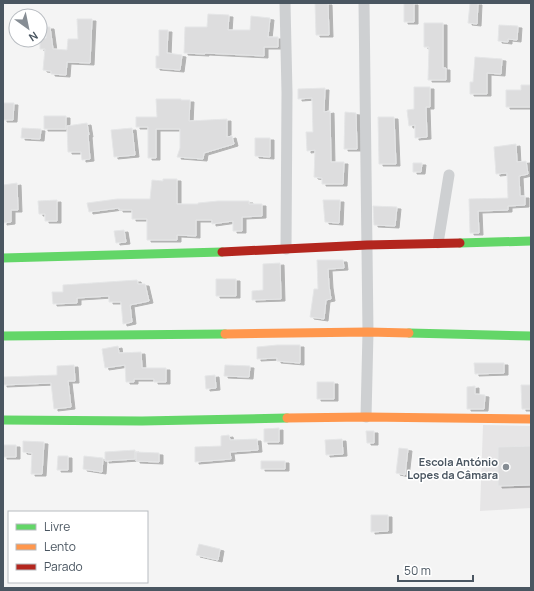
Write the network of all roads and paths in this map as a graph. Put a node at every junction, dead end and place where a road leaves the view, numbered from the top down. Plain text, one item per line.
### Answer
1 (285, 3) edge
2 (364, 3) edge
3 (449, 175) dead end
4 (531, 241) edge
5 (438, 243) junction
6 (367, 245) junction
7 (286, 249) junction
8 (3, 258) edge
9 (368, 332) junction
10 (3, 336) edge
11 (531, 336) edge
12 (366, 417) junction
13 (531, 419) edge
14 (3, 420) edge

1 - 7 street
2 - 6 street
3 - 5 street
4 - 5 street
5 - 6 street
6 - 7 street
6 - 9 street
7 - 8 street
9 - 10 street
9 - 11 street
9 - 12 street
12 - 13 street
12 - 14 street

